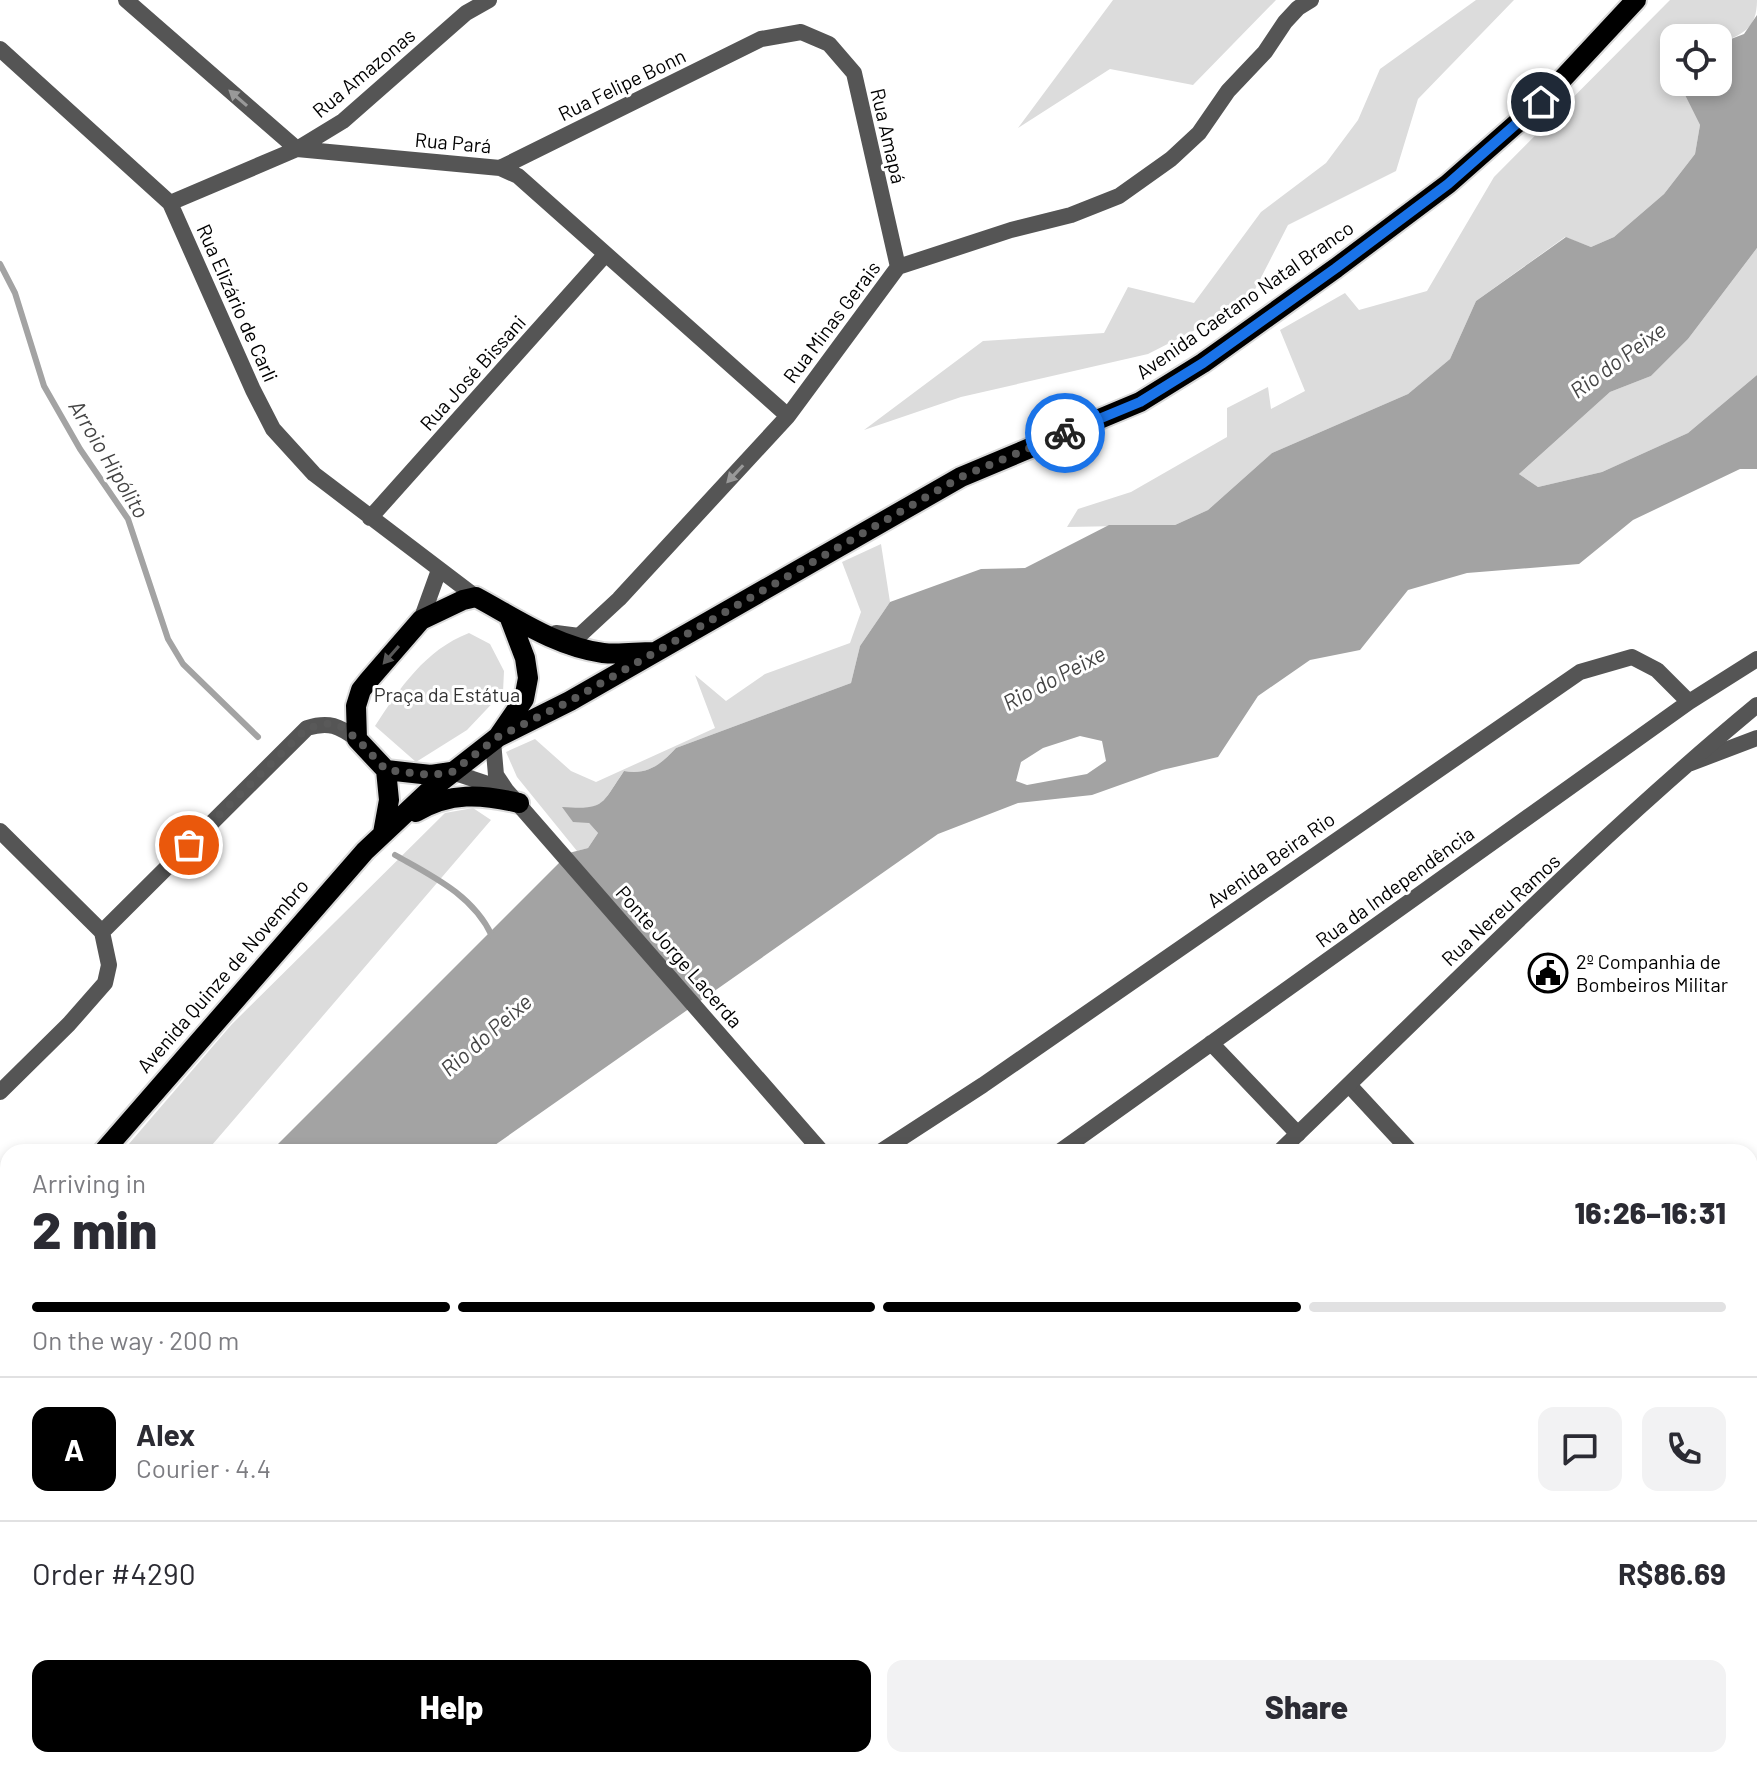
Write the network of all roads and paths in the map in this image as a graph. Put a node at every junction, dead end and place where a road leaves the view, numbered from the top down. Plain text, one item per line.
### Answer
1 (126, 0) edge
2 (489, 0) edge
3 (1311, 0) edge
4 (1636, 0) edge
5 (761, 39) joint
6 (0, 49) edge
7 (297, 149) junction
8 (500, 168) junction
9 (170, 203) junction
10 (605, 255) junction
11 (898, 267) junction
12 (788, 416) junction
13 (370, 518) junction
14 (439, 570) junction
15 (476, 597) junction
16 (509, 616) junction
17 (421, 620) junction
18 (536, 631) junction
19 (657, 651) junction
20 (1757, 659) edge
21 (1689, 702) junction
22 (1757, 705) edge
23 (1757, 738) edge
24 (357, 739) junction
25 (495, 739) junction
26 (1682, 767) junction
27 (386, 770) junction
28 (452, 772) junction
29 (515, 799) junction
30 (0, 831) edge
31 (382, 834) junction
32 (102, 932) junction
33 (1211, 1043) junction
34 (1349, 1085) junction
35 (0, 1092) edge
36 (1298, 1134) junction
37 (110, 1144) edge
38 (815, 1144) edge
39 (892, 1144) edge
40 (1070, 1144) edge
41 (1287, 1144) edge
42 (1404, 1144) edge

7 -> 1 street
2 - 7 street, Rua Amazonas
3 - 11 street, Rua Minas Gerais
4 - 19 main road, Avenida Caetano Natal Branco
5 - 8 street, Rua Felipe Bonn
5 - 11 street, Rua Amapá
6 - 9 street, Rua Elizário de Carli
7 - 8 street, Rua Pará
7 - 9 street, Rua Amazonas
8 - 10 street, Rua Pará
9 - 13 street, Rua Elizário de Carli
10 - 12 street, Rua Pará
10 - 13 street, Rua José Bissani
11 - 12 street, Rua Minas Gerais
12 -> 18 street, Rua Minas Gerais
13 - 14 street, Rua Elizário de Carli
14 - 15 street, Rua Elizário de Carli
14 - 17 street
15 - 16 main road
15 - 17 main road
16 - 18 main road, Avenida Caetano Natal Branco
16 - 25 main road
17 -> 24 main road
18 - 19 main road, Avenida Caetano Natal Branco
19 - 25 main road, Avenida Caetano Natal Branco
20 - 21 street, Rua da Independência
21 - 33 street, Rua da Independência
21 - 39 street, Avenida Beira Rio
22 - 26 street, Rua Nereu Ramos
23 - 26 street
24 - 27 main road
24 - 32 street
25 - 28 main road
25 - 29 street, Ponte Jorge Lacerda
26 - 34 street, Rua Nereu Ramos
27 - 28 main road
27 - 31 main road
28 - 29 street
28 - 31 main road, Avenida Quinze de Novembro
29 - 31 main road
29 - 38 street, Ponte Jorge Lacerda
30 - 32 street
31 - 37 main road, Avenida Quinze de Novembro
32 - 35 street
33 - 36 street
33 - 40 street, Rua da Independência
34 - 36 street, Rua Nereu Ramos
34 - 42 street
36 - 41 street, Rua Nereu Ramos

